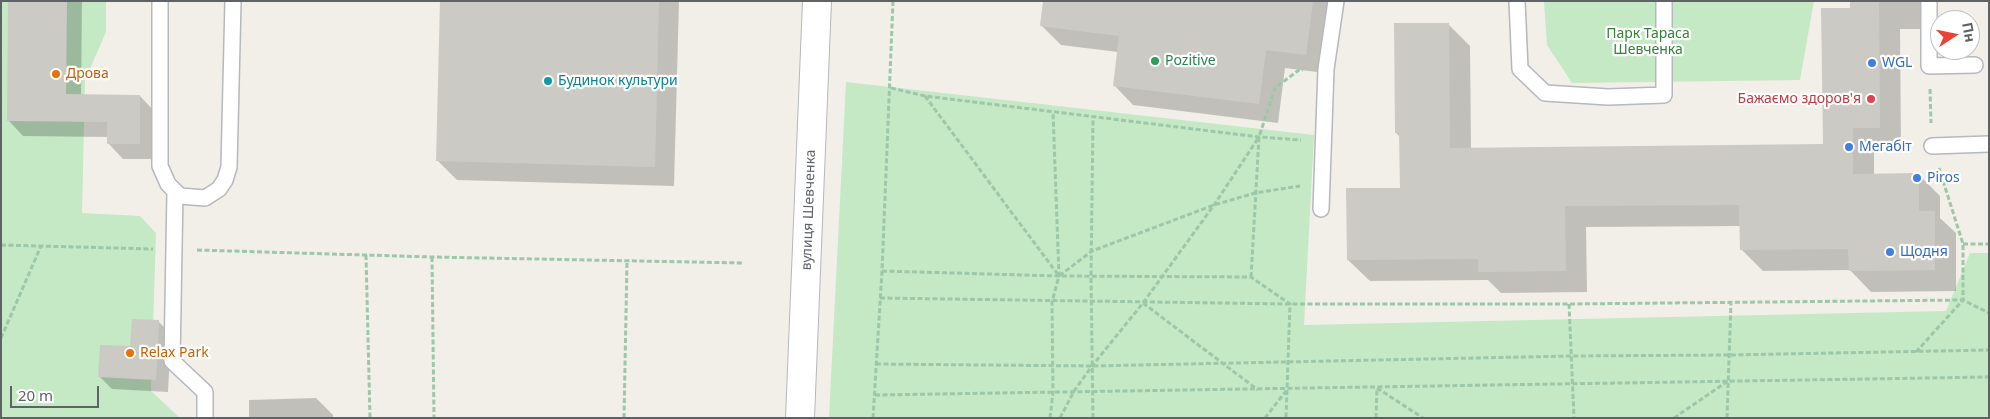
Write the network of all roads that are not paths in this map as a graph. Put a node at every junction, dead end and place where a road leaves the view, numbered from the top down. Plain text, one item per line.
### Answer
1 (160, 1) edge
2 (233, 1) edge
3 (817, 1) edge
4 (1336, 1) edge
5 (1517, 1) edge
6 (1664, 1) edge
7 (1929, 1) edge
8 (1975, 66) dead end
9 (1989, 144) edge
10 (1932, 146) road end
11 (175, 191) junction
12 (1321, 209) dead end
13 (205, 418) edge
14 (800, 418) edge

1 - 11 lane
2 - 11 lane
3 - 14 street, вулиця Шевченка
4 - 12 lane
5 - 6 lane
7 - 8 lane
9 - 10 lane
11 - 13 lane

